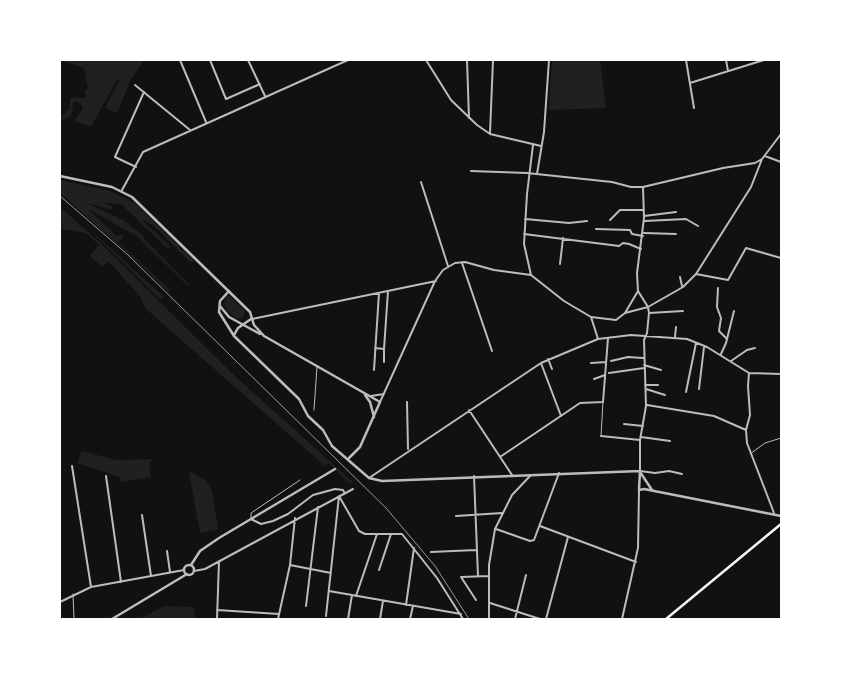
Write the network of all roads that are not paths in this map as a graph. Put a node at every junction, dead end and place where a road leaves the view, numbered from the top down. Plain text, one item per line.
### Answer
1 (180, 60) edge
2 (210, 60) edge
3 (248, 60) edge
4 (348, 60) edge
5 (426, 60) edge
6 (467, 60) edge
7 (494, 60) edge
8 (549, 60) edge
9 (686, 60) edge
10 (726, 60) edge
11 (764, 60) edge
12 (728, 71) junction
13 (690, 83) junction
14 (260, 84) junction
15 (135, 85) dead end
16 (144, 92) junction
17 (266, 97) junction
18 (694, 108) dead end
19 (469, 118) junction
20 (206, 123) junction
21 (190, 130) junction
22 (490, 134) junction
23 (781, 134) edge
24 (532, 145) junction
25 (541, 146) junction
26 (765, 156) junction
27 (762, 159) junction
28 (781, 162) edge
29 (136, 167) junction
30 (471, 171) dead end
31 (530, 174) junction
32 (538, 175) junction
33 (60, 176) edge
34 (421, 182) dead end
35 (643, 187) junction
36 (122, 190) junction
37 (644, 210) junction
38 (676, 212) dead end
39 (644, 216) junction
40 (525, 219) junction
41 (610, 220) dead end
42 (587, 221) dead end
43 (644, 221) junction
44 (698, 226) dead end
45 (596, 228) dead end
46 (524, 234) junction
47 (643, 234) junction
48 (676, 234) dead end
49 (563, 238) junction
50 (641, 249) junction
51 (781, 258) edge
52 (462, 262) junction
53 (560, 264) dead end
54 (448, 266) junction
55 (696, 274) junction
56 (530, 275) junction
57 (680, 276) dead end
58 (436, 281) junction
59 (683, 287) junction
60 (718, 288) dead end
61 (388, 290) junction
62 (229, 291) junction
63 (638, 291) junction
64 (379, 292) junction
65 (219, 304) junction
66 (648, 307) junction
67 (683, 311) dead end
68 (734, 311) dead end
69 (625, 313) junction
70 (649, 313) junction
71 (250, 315) junction
72 (262, 316) junction
73 (591, 317) junction
74 (251, 319) junction
75 (242, 325) junction
76 (676, 327) dead end
77 (234, 336) junction
78 (264, 336) junction
79 (646, 336) junction
80 (608, 338) junction
81 (675, 338) junction
82 (598, 339) junction
83 (727, 339) junction
84 (696, 343) junction
85 (704, 346) junction
86 (376, 348) junction
87 (755, 348) dead end
88 (384, 350) junction
89 (492, 351) dead end
90 (720, 354) junction
91 (643, 358) junction
92 (548, 359) junction
93 (611, 361) dead end
94 (731, 361) junction
95 (384, 362) dead end
96 (606, 362) junction
97 (541, 363) junction
98 (591, 364) dead end
99 (317, 366) junction
100 (644, 366) junction
101 (552, 369) dead end
102 (374, 370) dead end
103 (661, 370) dead end
104 (609, 373) dead end
105 (749, 373) junction
106 (781, 374) edge
107 (605, 375) junction
108 (594, 379) dead end
109 (645, 385) junction
110 (658, 385) dead end
111 (645, 389) junction
112 (699, 389) dead end
113 (686, 392) dead end
114 (364, 394) junction
115 (384, 394) junction
116 (665, 395) dead end
117 (369, 396) junction
118 (380, 402) junction
119 (407, 402) dead end
120 (603, 402) junction
121 (646, 405) junction
122 (314, 410) dead end
123 (469, 410) junction
124 (561, 416) junction
125 (374, 417) junction
126 (624, 424) dead end
127 (644, 426) junction
128 (746, 430) junction
129 (600, 436) joint
130 (781, 438) edge
131 (641, 439) junction
132 (670, 441) dead end
133 (408, 450) junction
134 (750, 454) junction
135 (500, 457) junction
136 (349, 458) dead end
137 (72, 466) dead end
138 (334, 469) dead end
139 (640, 470) junction
140 (559, 473) junction
141 (682, 474) dead end
142 (512, 475) junction
143 (531, 475) junction
144 (106, 476) dead end
145 (474, 476) junction
146 (369, 478) junction
147 (300, 480) dead end
148 (647, 483) junction
149 (639, 484) junction
150 (353, 489) dead end
151 (642, 489) junction
152 (654, 491) junction
153 (344, 492) junction
154 (339, 496) junction
155 (318, 506) junction
156 (774, 513) junction
157 (502, 514) junction
158 (142, 515) dead end
159 (476, 515) junction
160 (456, 516) dead end
161 (781, 516) edge
162 (295, 518) junction
163 (251, 519) junction
164 (779, 525) edge
165 (539, 526) junction
166 (495, 529) junction
167 (377, 534) junction
168 (391, 534) junction
169 (568, 537) junction
170 (414, 548) junction
171 (477, 550) junction
172 (166, 551) dead end
173 (431, 552) dead end
174 (218, 561) junction
175 (636, 562) junction
176 (191, 565) junction
177 (290, 565) junction
178 (311, 569) junction
179 (184, 570) junction
180 (379, 570) dead end
181 (194, 571) junction
182 (170, 572) junction
183 (331, 572) junction
184 (187, 574) junction
185 (526, 575) dead end
186 (151, 576) junction
187 (478, 576) junction
188 (489, 576) junction
189 (121, 582) junction
190 (91, 587) junction
191 (329, 591) junction
192 (73, 594) junction
193 (352, 595) junction
194 (356, 596) junction
195 (383, 600) junction
196 (476, 600) dead end
197 (60, 602) edge
198 (489, 603) junction
199 (406, 605) junction
200 (306, 606) dead end
201 (413, 606) junction
202 (217, 610) junction
203 (517, 612) junction
204 (279, 614) junction
205 (460, 614) junction
206 (326, 616) dead end
207 (74, 619) edge
208 (112, 619) edge
209 (217, 619) edge
210 (278, 619) edge
211 (348, 619) edge
212 (380, 619) edge
213 (410, 619) edge
214 (463, 619) edge
215 (489, 619) edge
216 (515, 619) edge
217 (540, 619) edge
218 (546, 619) edge
219 (622, 619) edge
220 (666, 619) edge

1 - 20 street
2 - 14 street
3 - 14 street
4 - 17 street
5 - 19 street
6 - 19 street
7 - 22 street
8 - 25 street
9 - 13 street
10 - 12 street
11 - 12 street
12 - 13 street
13 - 18 street
14 - 17 street
15 - 16 street
16 - 21 street
16 - 29 street
17 - 20 street
19 - 22 street
20 - 21 street
21 - 29 street
22 - 24 street
23 - 26 street
24 - 25 street
24 - 31 street
25 - 32 street
26 - 27 street
26 - 28 street
27 - 35 street
27 - 55 street
29 - 36 street
30 - 31 street
31 - 32 street
31 - 40 street
32 - 35 street
33 - 36 street
34 - 54 street
35 - 37 street
36 - 62 street
37 - 39 street
37 - 41 street
38 - 39 street
39 - 43 street
40 - 42 street
40 - 46 street
43 - 44 street
43 - 47 street
45 - 47 street
46 - 49 street
46 - 56 street
47 - 48 street
47 - 50 street
49 - 50 street
49 - 53 street
50 - 63 street
51 - 55 street
52 - 54 street
52 - 56 street
52 - 89 street
54 - 58 street
55 - 59 street
56 - 73 street
57 - 59 street
58 - 61 street
58 - 115 street
59 - 66 street
60 - 83 street
61 - 64 street
61 - 88 street
62 - 65 street
62 - 71 street
63 - 66 street
63 - 69 street
64 - 72 street
64 - 86 street
65 - 75 street
65 - 77 street
66 - 69 street
66 - 70 street
67 - 70 street
68 - 83 street
69 - 73 street
70 - 79 street
71 - 72 street
71 - 74 street
72 - 74 street
73 - 82 street
74 - 75 street
74 - 78 street
75 - 77 street
75 - 78 street
76 - 81 street
77 - 146 street
78 - 99 street
79 - 80 street
79 - 81 street
79 - 91 street
80 - 82 street
80 - 96 street
81 - 84 street
82 - 92 street
83 - 90 street
84 - 85 street
84 - 113 street
85 - 90 street
85 - 112 street
86 - 88 street
86 - 102 street
87 - 94 street
88 - 95 street
90 - 94 street
91 - 93 street
91 - 100 street
92 - 97 street
92 - 101 street
94 - 105 street
96 - 98 street
96 - 107 street
97 - 123 street
97 - 124 street
99 - 114 street
99 - 122 street
100 - 103 street
100 - 104 street
100 - 109 street
105 - 106 street
105 - 128 street
107 - 108 street
107 - 120 street
109 - 110 street
109 - 111 street
111 - 116 street
111 - 121 street
114 - 117 street
114 - 125 street
115 - 117 street
115 - 118 street
117 - 118 street
118 - 125 street
119 - 133 street
120 - 124 street
120 - 129 street
121 - 127 street
121 - 128 street
123 - 133 street
123 - 135 street
124 - 135 street
125 - 136 street
126 - 127 street
127 - 131 street
128 - 134 street
129 - 131 street
130 - 134 street
131 - 132 street
131 - 139 street
133 - 146 street
134 - 156 street
135 - 142 street
137 - 190 street
138 - 163 street
139 - 140 street
139 - 141 street
139 - 148 street
139 - 149 street
140 - 143 street
140 - 165 street
142 - 143 street
142 - 145 street
143 - 157 street
144 - 189 street
145 - 146 street
145 - 159 street
147 - 163 street
148 - 149 street
148 - 151 street
148 - 152 street
149 - 151 street
150 - 153 street
151 - 152 street
151 - 175 street
152 - 156 street
153 - 154 street
153 - 163 street
154 - 155 street
154 - 167 street
154 - 183 street
155 - 162 street
155 - 178 street
156 - 161 street
157 - 159 street
157 - 166 street
158 - 186 street
159 - 160 street
159 - 171 street
162 - 174 street
162 - 177 street
163 - 176 street
164 - 220 main road
165 - 166 street
165 - 169 street
166 - 188 street
167 - 168 street
167 - 194 street
168 - 170 street
168 - 180 street
169 - 175 street
169 - 218 street
170 - 199 street
170 - 205 street
171 - 173 street
171 - 187 street
172 - 182 street
174 - 181 street
174 - 202 street
175 - 219 street
176 - 179 street
176 - 181 street
177 - 178 street
177 - 204 street
178 - 183 street
178 - 200 street
179 - 182 street
179 - 184 street
181 - 184 street
182 - 186 street
183 - 191 street
184 - 208 street
185 - 203 street
186 - 189 street
187 - 188 street
187 - 196 street
188 - 198 street
189 - 190 street
190 - 192 street
191 - 193 street
191 - 206 street
192 - 197 street
192 - 207 street
193 - 194 street
193 - 211 street
194 - 195 street
195 - 199 street
195 - 212 street
198 - 203 street
198 - 215 street
199 - 201 street
201 - 205 street
201 - 213 street
202 - 204 street
202 - 209 street
203 - 216 street
203 - 217 street
204 - 210 street
205 - 214 street

